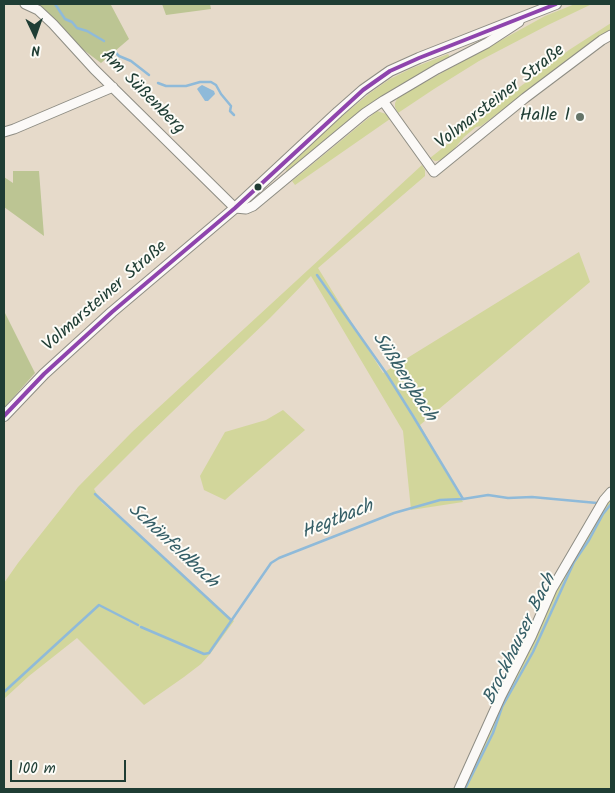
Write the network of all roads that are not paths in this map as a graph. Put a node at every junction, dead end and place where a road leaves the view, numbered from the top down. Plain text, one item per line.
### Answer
1 (25, 4) edge
2 (556, 4) edge
3 (529, 15) junction
4 (611, 35) edge
5 (113, 87) junction
6 (383, 101) junction
7 (4, 132) edge
8 (235, 208) junction
9 (4, 416) edge
10 (611, 492) edge
11 (459, 789) edge

1 - 5 street, Am Süßenberg
2 - 3 main road, Volmarsteiner Straße
3 - 6 street, Volmarsteiner Straße
3 - 8 main road, Volmarsteiner Straße
4 - 6 street, Volmarsteiner Straße
5 - 7 street
5 - 8 street, Am Süßenberg
6 - 8 street, Volmarsteiner Straße
8 - 9 main road, Volmarsteiner Straße
10 - 11 street

